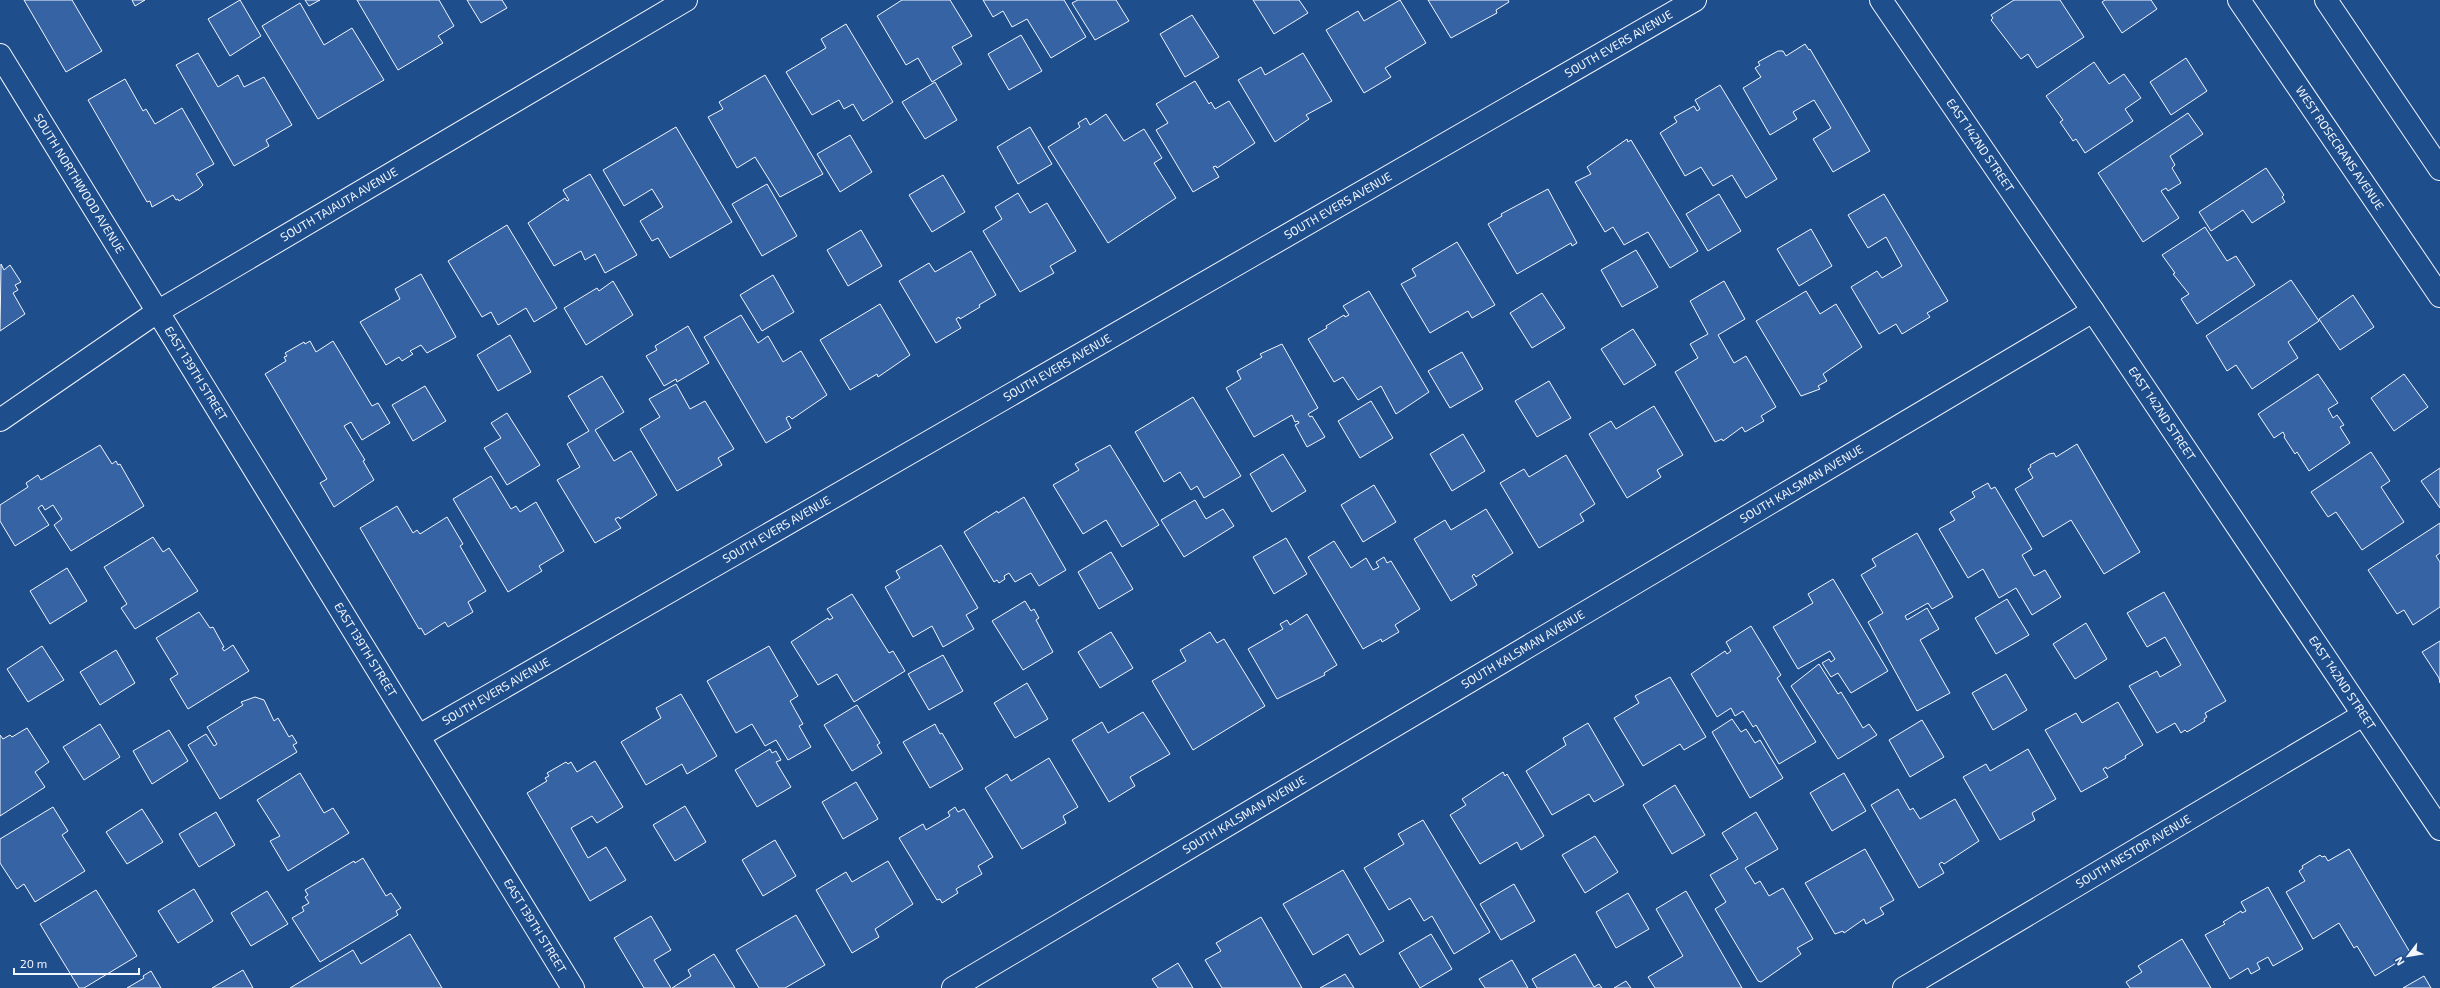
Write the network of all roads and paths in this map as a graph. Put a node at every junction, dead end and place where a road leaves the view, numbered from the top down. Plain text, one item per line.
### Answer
1 (686, 0) edge
2 (1695, 0) edge
3 (1880, 0) edge
4 (2239, 0) edge
5 (2326, 0) edge
6 (0, 55) edge
7 (2440, 169) edge
8 (2440, 296) edge
9 (2093, 311) junction
10 (157, 312) junction
11 (0, 420) edge
12 (2363, 715) junction
13 (419, 736) junction
14 (2440, 829) edge
15 (573, 988) edge
16 (953, 988) edge
17 (1904, 988) edge

1 - 10 street, SOUTH TAJAUTA AVENUE
2 - 13 street, SOUTH EVERS AVENUE
3 - 9 street, EAST 142ND STREET
4 - 8 street, WEST ROSECRANS AVENUE
5 - 7 street
6 - 10 street, SOUTH NORTHWOOD AVENUE
9 - 12 street, EAST 142ND STREET
9 - 16 street, SOUTH KALSMAN AVENUE
10 - 11 street, SOUTH TAJAUTA AVENUE
10 - 13 street, EAST 139TH STREET
12 - 14 street, EAST 142ND STREET
12 - 17 street, SOUTH NESTOR AVENUE
13 - 15 street, EAST 139TH STREET

